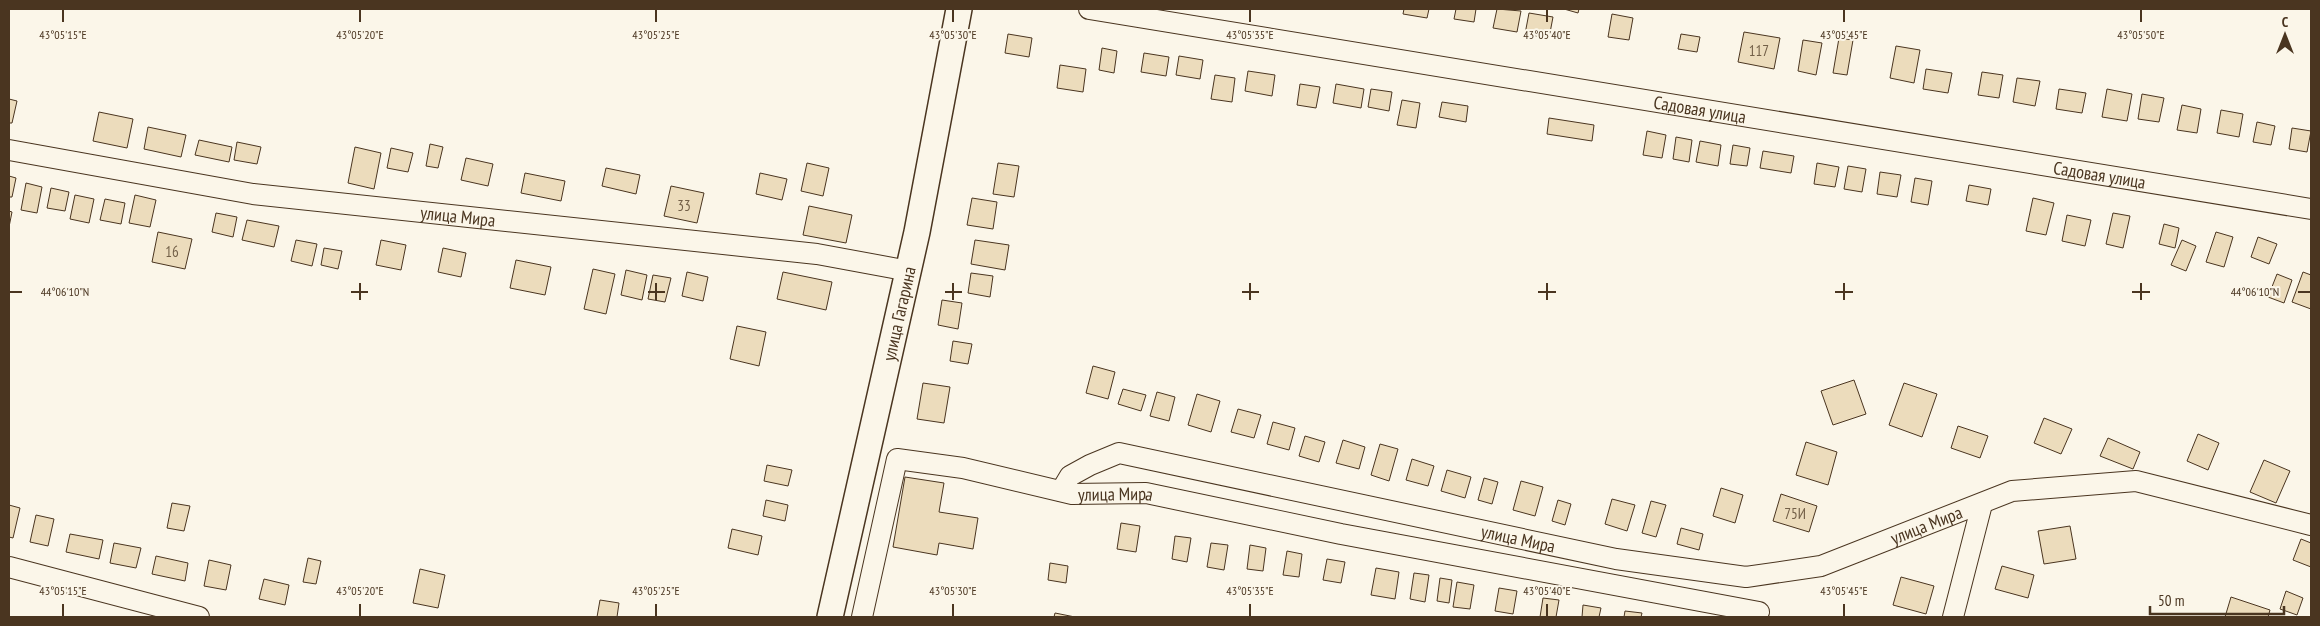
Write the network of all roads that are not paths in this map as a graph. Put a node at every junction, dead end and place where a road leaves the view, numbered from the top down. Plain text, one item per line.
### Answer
1 (959, 9) edge
2 (1089, 9) edge
3 (9, 150) edge
4 (2311, 209) edge
5 (908, 271) junction
6 (1061, 492) junction
7 (1982, 504) junction
8 (2311, 525) edge
9 (9, 567) edge
10 (1759, 612) dead end
11 (199, 617) edge
12 (830, 617) edge
13 (862, 617) edge
14 (1953, 617) edge

1 - 5 main road, улица Гагарина
2 - 4 street, Садовая улица
3 - 5 street, улица Мира
5 - 12 main road, улица Гагарина
6 - 7 street, улица Мира
6 - 10 street, улица Мира
6 - 13 street, улица Мира
7 - 8 street, улица Мира
7 - 14 street, улица Мира
9 - 11 street

